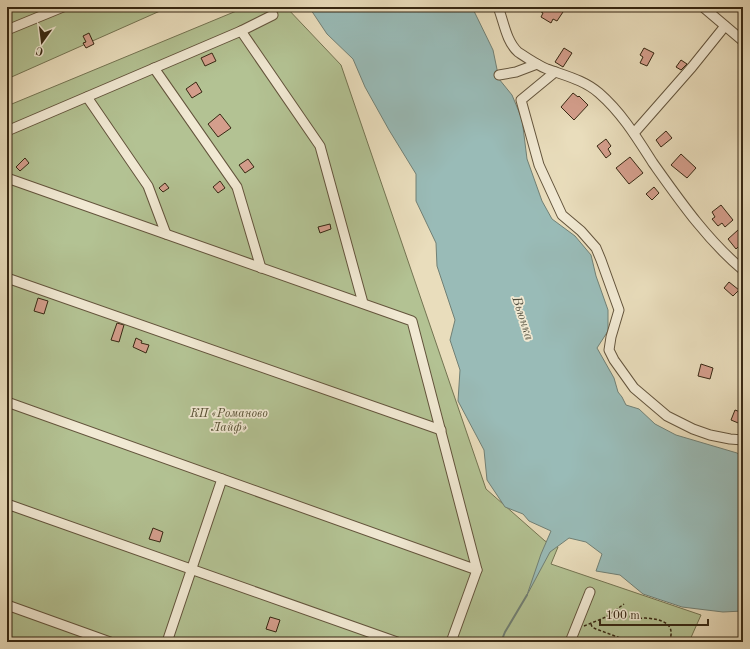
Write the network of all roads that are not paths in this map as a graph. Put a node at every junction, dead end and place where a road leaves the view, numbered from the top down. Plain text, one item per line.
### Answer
1 (63, 7) edge
2 (498, 7) edge
3 (703, 7) edge
4 (273, 15) dead end
5 (725, 26) junction
6 (7, 30) edge
7 (241, 31) junction
8 (743, 41) edge
9 (537, 64) junction
10 (154, 68) junction
11 (556, 72) junction
12 (499, 75) dead end
13 (87, 97) junction
14 (7, 131) edge
15 (634, 133) junction
16 (7, 178) edge
17 (166, 234) junction
18 (261, 268) junction
19 (743, 270) edge
20 (7, 278) edge
21 (364, 303) junction
22 (7, 402) edge
23 (441, 430) junction
24 (743, 440) edge
25 (222, 479) junction
26 (7, 504) edge
27 (191, 569) junction
28 (477, 570) junction
29 (590, 592) dead end
30 (7, 605) edge
31 (110, 642) edge
32 (167, 642) edge
33 (397, 642) edge
34 (451, 642) edge
35 (570, 642) edge

1 - 6 street
2 - 9 street
3 - 5 street
4 - 7 street
5 - 8 street
5 - 15 street
7 - 10 street
7 - 21 street
9 - 11 street
9 - 12 street
10 - 13 street
10 - 18 street
11 - 15 street
11 - 24 street
13 - 14 street
13 - 17 street
15 - 19 street
16 - 17 street
17 - 18 street
18 - 21 street
20 - 23 street
21 - 23 street
22 - 25 street
23 - 28 street
25 - 27 street
25 - 28 street
26 - 27 street
27 - 32 street
27 - 33 street
28 - 34 street
29 - 35 street
30 - 31 street

